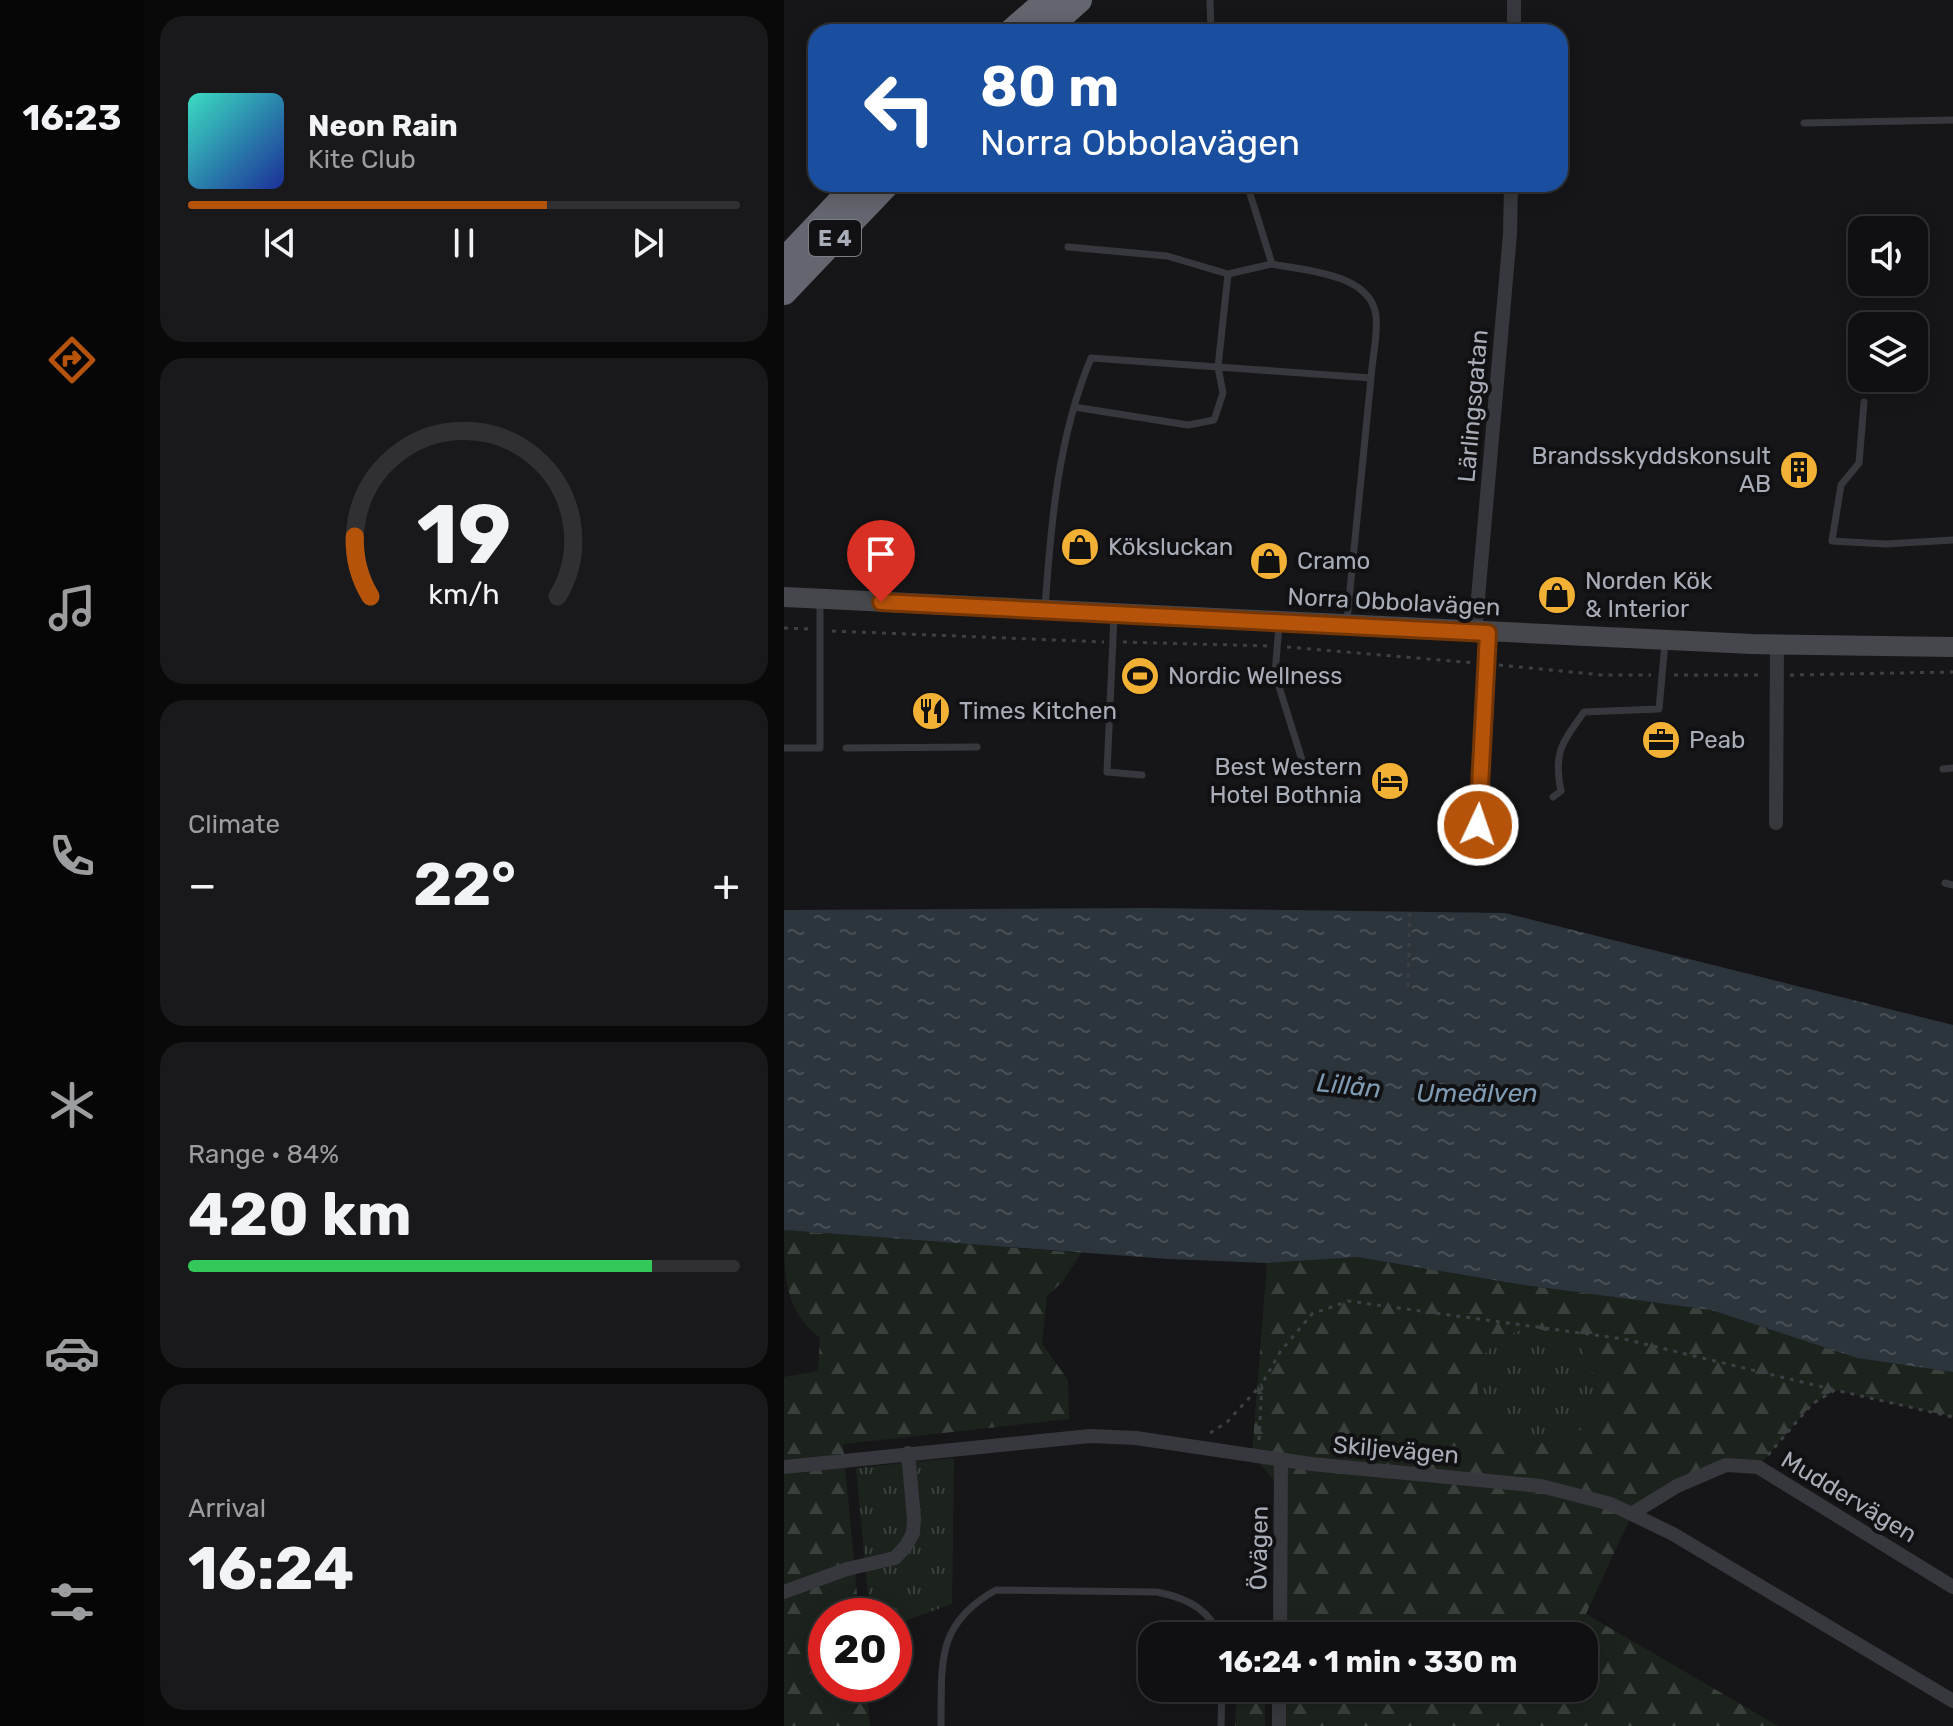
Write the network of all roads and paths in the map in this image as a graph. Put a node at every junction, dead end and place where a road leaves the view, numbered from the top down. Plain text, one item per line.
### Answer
1 (1048, 0) edge
2 (1079, 0) edge
3 (1210, 0) edge
4 (1514, 0) edge
5 (1020, 24) edge
6 (1052, 24) edge
7 (1211, 24) edge
8 (1514, 24) edge
9 (1953, 120) edge
10 (1804, 123) dead end
11 (849, 192) edge
12 (879, 192) edge
13 (1250, 192) edge
14 (1511, 192) edge
15 (1068, 247) dead end
16 (784, 261) edge
17 (1272, 264) junction
18 (1228, 274) junction
19 (784, 292) edge
20 (1218, 367) junction
21 (1371, 378) junction
22 (1864, 402) dead end
23 (1074, 407) junction
24 (1953, 540) edge
25 (784, 597) edge
26 (820, 599) junction
27 (1045, 610) junction
28 (1114, 614) junction
29 (1279, 623) junction
30 (1346, 626) junction
31 (784, 628) edge
32 (819, 630) junction
33 (1482, 632) junction
34 (1665, 641) junction
35 (1777, 645) junction
36 (1953, 647) edge
37 (1487, 664) junction
38 (1953, 672) edge
39 (1777, 675) junction
40 (977, 747) dead end
41 (784, 748) edge
42 (846, 748) dead end
43 (1302, 760) dead end
44 (1953, 768) edge
45 (1943, 769) dead end
46 (1142, 775) dead end
47 (1553, 797) dead end
48 (1776, 823) dead end
49 (1478, 825) dead end
50 (1410, 908) dead end
51 (1408, 987) dead end
52 (1262, 1384) junction
53 (1835, 1390) junction
54 (1953, 1417) edge
55 (1190, 1446) junction
56 (908, 1453) junction
57 (1258, 1456) junction
58 (1281, 1460) junction
59 (784, 1467) edge
60 (1758, 1467) junction
61 (1633, 1513) junction
62 (1953, 1587) edge
63 (784, 1592) edge
64 (1212, 1622) edge
65 (1280, 1622) edge
66 (1953, 1701) edge
67 (1222, 1702) edge
68 (1279, 1702) edge
69 (941, 1726) edge
70 (1221, 1726) edge
71 (1279, 1726) edge

1 - 5 highway
2 - 6 highway
3 - 7 lane
4 - 8 street
9 - 10 lane
11 - 16 highway, E 4
12 - 19 highway, E 4
13 - 17 lane
14 - 33 street, Lärlingsgatan
15 - 18 lane
17 - 18 lane
17 - 21 lane
18 - 20 lane
20 - 21 lane
20 - 23 lane
20 - 23 lane
21 - 30 lane
22 - 24 lane
23 - 27 lane
25 - 26 street, Norra Obbolavägen
26 - 27 street, Norra Obbolavägen
26 - 32 lane
27 - 28 street, Norra Obbolavägen
28 - 29 street, Norra Obbolavägen
28 - 46 lane
29 - 30 street, Norra Obbolavägen
29 - 43 lane
30 - 33 street, Norra Obbolavägen
31 - 32 path
32 - 37 path
32 - 41 lane
33 - 34 street, Norra Obbolavägen
33 - 37 lane, Lärlingsgatan
34 - 35 street, Norra Obbolavägen
34 - 47 lane
35 - 36 street, Norra Obbolavägen
35 - 39 street
37 - 39 path
37 - 49 lane, Lärlingsgatan
38 - 39 path
39 - 48 street
40 - 42 lane
44 - 45 lane
50 - 51 path
52 - 53 path
52 - 55 path
52 - 57 path
53 - 54 path
53 - 60 path
55 - 56 street, Skiljevägen
55 - 57 street, Skiljevägen
56 - 59 street, Skiljevägen
56 - 63 street
57 - 58 street, Skiljevägen
58 - 61 street, Skiljevägen
58 - 65 street, Övägen
60 - 61 street, Muddervägen
60 - 62 street, Muddervägen
61 - 66 street, Skiljevägen
64 - 69 lane
67 - 70 lane
68 - 71 street

